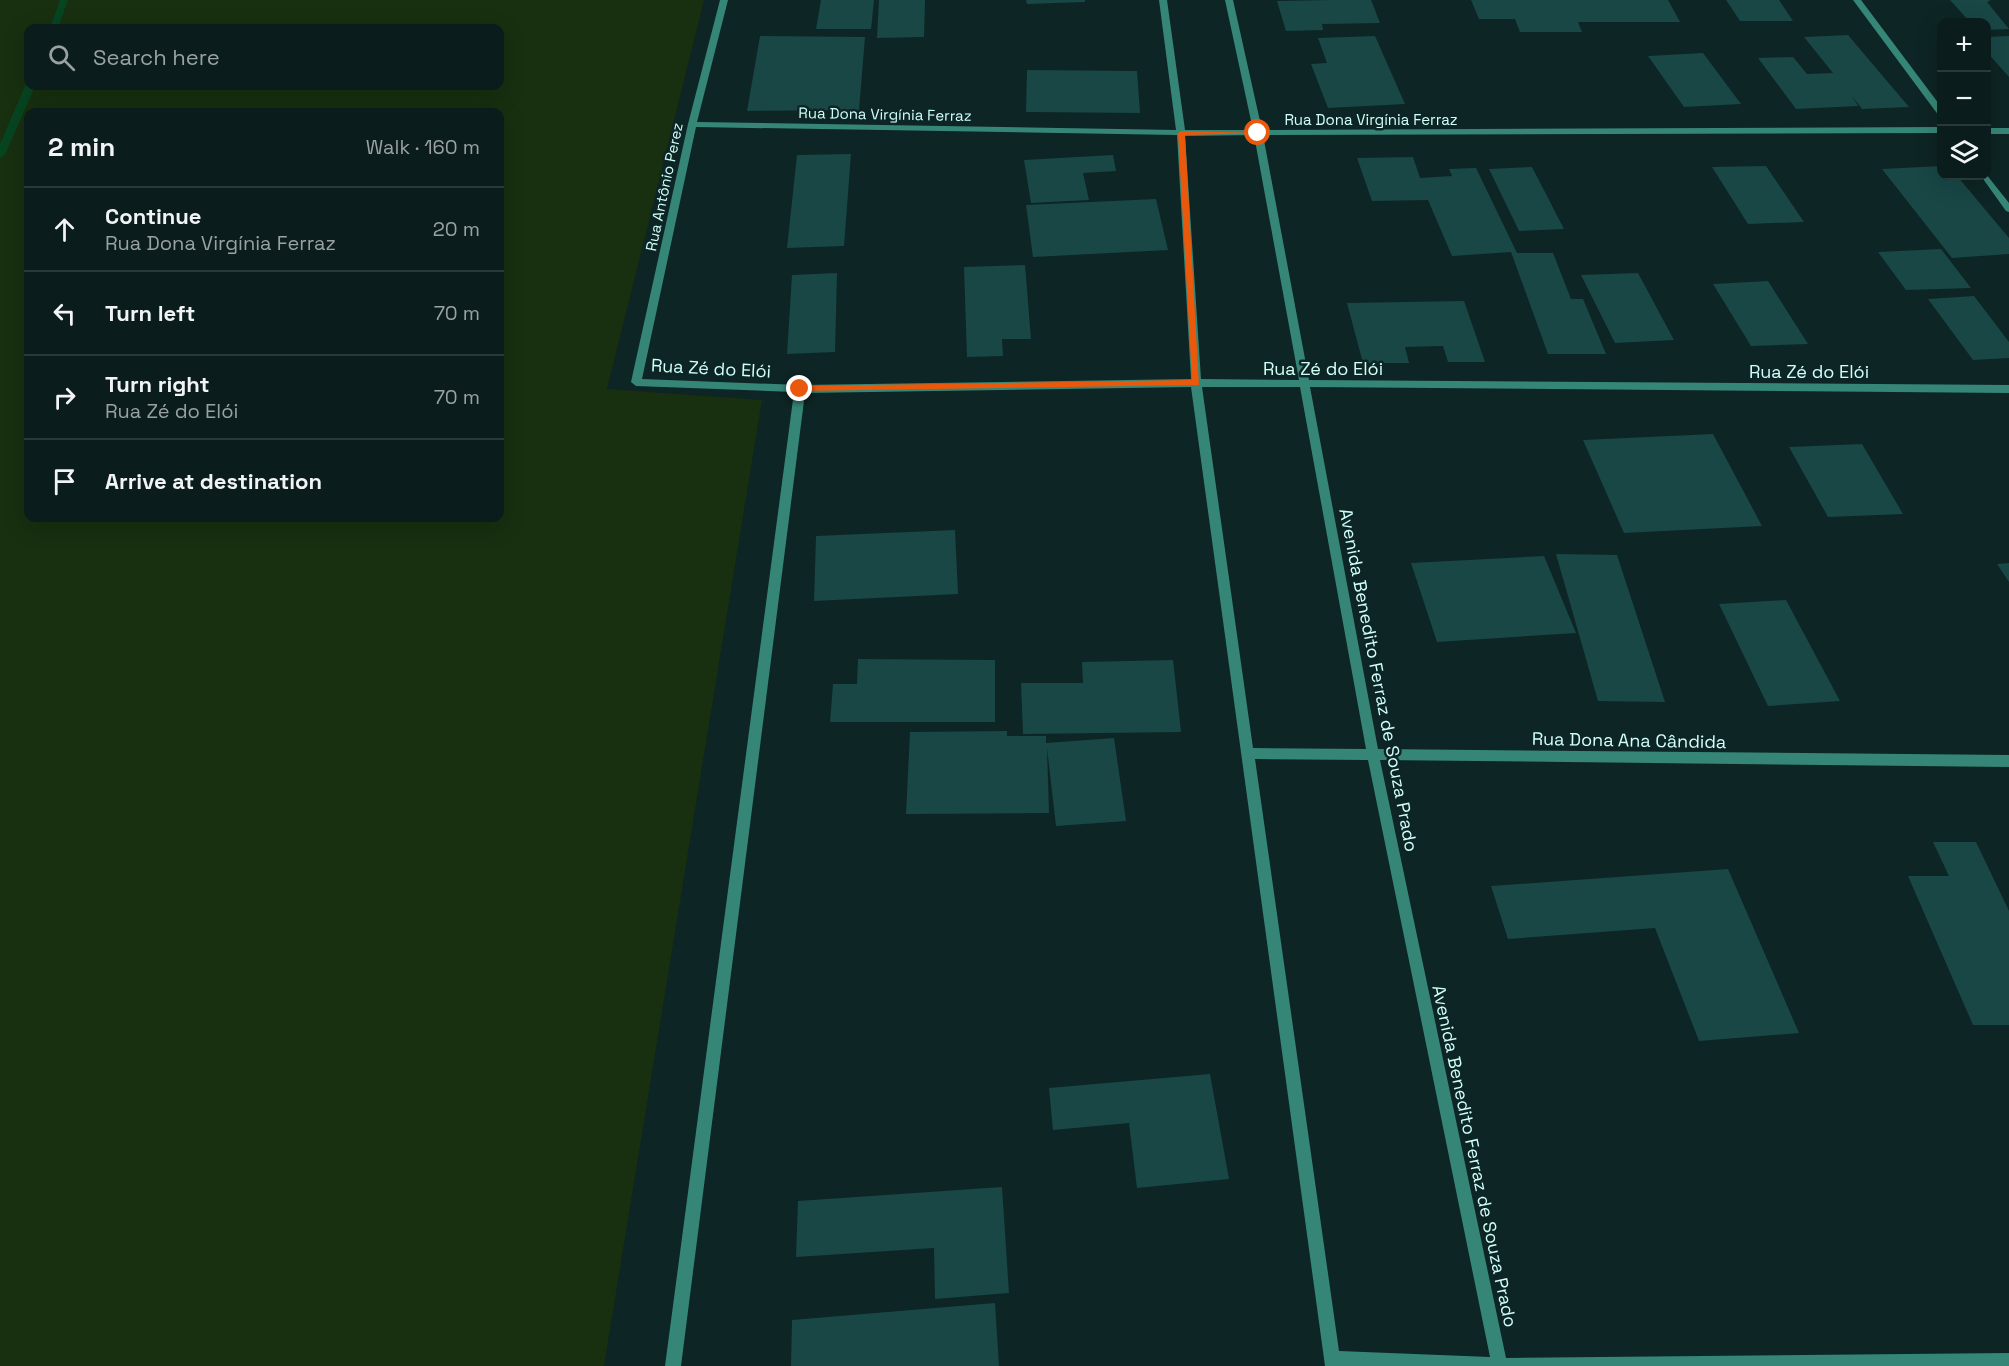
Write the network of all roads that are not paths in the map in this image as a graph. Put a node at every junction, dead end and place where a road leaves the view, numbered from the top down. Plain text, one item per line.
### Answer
1 (724, 0) edge
2 (1163, 0) edge
3 (1229, 0) edge
4 (1857, 0) edge
5 (1937, 109) edge
6 (692, 124) junction
7 (1937, 130) edge
8 (1991, 130) edge
9 (2009, 131) edge
10 (1181, 133) junction
11 (1258, 133) junction
12 (1988, 180) edge
13 (2009, 209) edge
14 (636, 382) joint
15 (1196, 383) junction
16 (1306, 384) junction
17 (800, 389) junction
18 (2009, 389) edge
19 (1248, 753) junction
20 (1373, 756) junction
21 (2009, 761) edge
22 (2009, 1361) edge
23 (1333, 1362) edge
24 (673, 1366) edge
25 (1500, 1366) edge

1 - 6 street, Rua Antônio Perez
2 - 10 street
3 - 11 street, Avenida Benedito Ferraz de Souza Prado
4 - 5 street
6 - 10 street, Rua Dona Virgínia Ferraz
6 - 14 street, Rua Antônio Perez
7 - 11 street, Rua Dona Virgínia Ferraz
8 - 9 street
10 - 11 street, Rua Dona Virgínia Ferraz
10 - 15 street
11 - 16 street, Avenida Benedito Ferraz de Souza Prado
12 - 13 street
14 - 17 street, Rua Zé do Elói
15 - 16 street, Rua Zé do Elói
15 - 17 street, Rua Zé do Elói
15 - 19 street
16 - 18 street, Rua Zé do Elói
16 - 20 street, Avenida Benedito Ferraz de Souza Prado
17 - 24 street
19 - 20 street, Rua Dona Ana Cândida
19 - 23 street
20 - 21 street, Rua Dona Ana Cândida
20 - 25 street, Avenida Benedito Ferraz de Souza Prado
22 - 25 street
23 - 25 street

